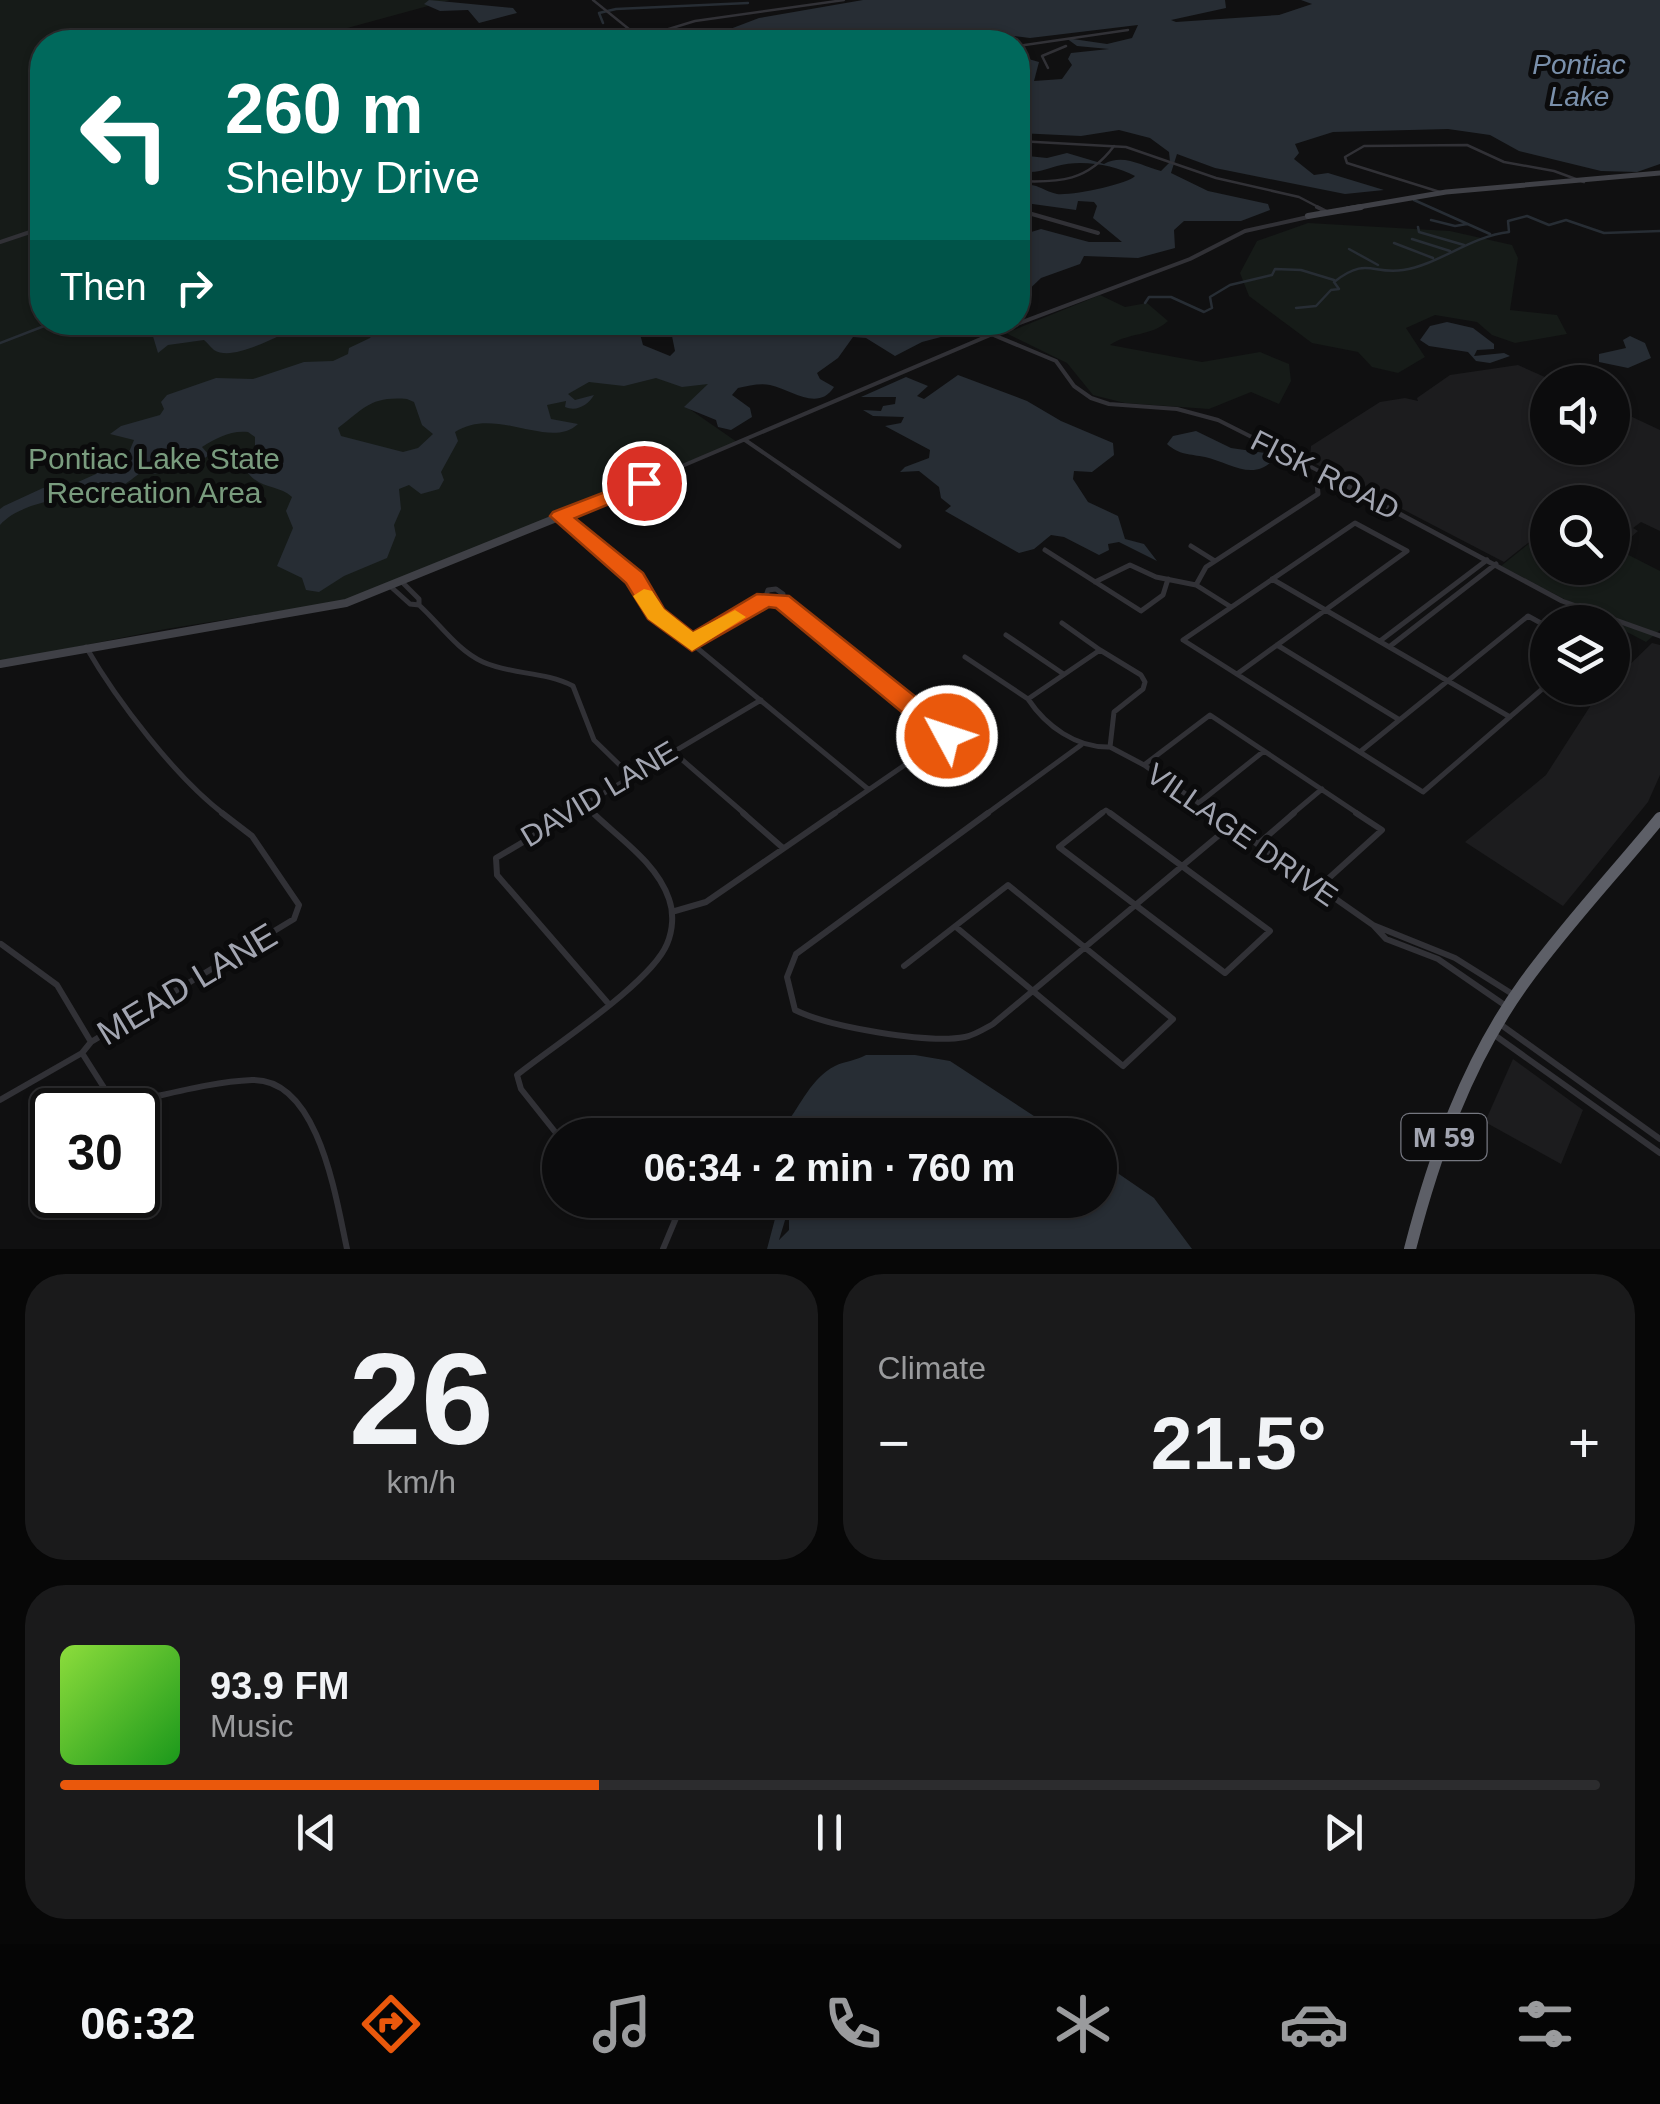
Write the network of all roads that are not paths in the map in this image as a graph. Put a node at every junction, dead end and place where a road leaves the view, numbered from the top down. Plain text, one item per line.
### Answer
1 (593, 0) edge
2 (844, 0) edge
3 (630, 30) edge
4 (666, 30) edge
5 (1128, 30) dead end
6 (1030, 46) edge
7 (1036, 46) junction
8 (1066, 46) dead end
9 (1052, 51) junction
10 (1048, 68) dead end
11 (1030, 142) edge
12 (1114, 146) junction
13 (1660, 173) edge
14 (1030, 181) edge
15 (1584, 182) junction
16 (1440, 192) junction
17 (1030, 212) edge
18 (1327, 212) junction
19 (1308, 216) joint
20 (30, 232) edge
21 (1098, 234) dead end
22 (0, 242) edge
23 (1030, 319) edge
24 (989, 335) edge
25 (993, 335) edge
26 (746, 440) junction
27 (1324, 475) junction
28 (644, 483) joint
29 (560, 516) junction
30 (899, 546) dead end
31 (1191, 546) dead end
32 (1045, 550) dead end
33 (1487, 560) junction
34 (1216, 561) junction
35 (1496, 564) junction
36 (1168, 579) junction
37 (1272, 579) junction
38 (402, 582) junction
39 (1096, 582) junction
40 (1196, 584) junction
41 (390, 586) junction
42 (1450, 588) junction
43 (1459, 593) junction
44 (419, 604) junction
45 (1231, 607) junction
46 (1326, 610) junction
47 (1418, 612) junction
48 (1428, 617) junction
49 (1530, 617) edge
50 (1062, 623) dead end
51 (1006, 635) dead end
52 (1660, 636) edge
53 (1380, 641) junction
54 (692, 644) junction
55 (1277, 645) junction
56 (1388, 646) junction
57 (86, 647) junction
58 (1100, 650) junction
59 (965, 657) dead end
60 (0, 664) edge
61 (1062, 673) junction
62 (1237, 674) junction
63 (1448, 681) junction
64 (1028, 699) junction
65 (761, 700) junction
66 (1530, 700) edge
67 (1510, 717) junction
68 (1400, 720) junction
69 (1082, 745) junction
70 (1110, 747) junction
71 (672, 751) junction
72 (1264, 751) junction
73 (1360, 752) junction
74 (1144, 764) junction
75 (630, 775) junction
76 (868, 789) junction
77 (1322, 789) junction
78 (1199, 803) junction
79 (583, 804) junction
80 (1660, 818) edge
81 (1230, 826) junction
82 (1258, 844) junction
83 (784, 849) junction
84 (1182, 866) junction
85 (1319, 888) junction
86 (1135, 906) junction
87 (675, 911) junction
88 (1374, 926) junction
89 (956, 927) junction
90 (1, 944) edge
91 (1085, 948) junction
92 (904, 966) dead end
93 (1033, 991) junction
94 (607, 1002) junction
95 (1512, 1002) junction
96 (1496, 1029) junction
97 (91, 1042) junction
98 (82, 1053) junction
99 (1569, 1074) junction
100 (1562, 1082) junction
101 (1604, 1099) junction
102 (0, 1100) edge
103 (1597, 1108) junction
104 (544, 1118) edge
105 (1660, 1139) edge
106 (1660, 1153) edge
107 (676, 1218) edge
108 (348, 1249) edge
109 (663, 1249) edge
110 (1410, 1249) edge

1 - 3 street
2 - 4 street
5 - 7 street
6 - 7 street
7 - 9 street
8 - 9 street
9 - 10 street
11 - 12 street
12 - 14 street
12 - 18 street
13 - 15 street
15 - 16 street
15 - 16 street
16 - 18 street
17 - 21 street
18 - 19 street
19 - 23 street
20 - 22 street
24 - 26 street
25 - 27 street, FISK ROAD
26 - 28 street
26 - 30 street
27 - 33 street, FISK ROAD
27 - 34 street
28 - 29 street
29 - 38 street
29 - 54 street
31 - 34 street
32 - 39 street
33 - 35 street, FISK ROAD
33 - 42 street
34 - 40 street
35 - 43 street
35 - 52 street, FISK ROAD
36 - 39 street
36 - 39 street
36 - 40 street
37 - 45 street
37 - 46 street
37 - 46 street
38 - 41 street
38 - 44 street
40 - 45 street
41 - 44 street
41 - 57 street
42 - 43 street
42 - 47 street
43 - 48 street
44 - 75 street
45 - 62 street
46 - 53 street
46 - 55 street
47 - 48 street
47 - 53 street
48 - 56 street
49 - 63 street
50 - 58 street
51 - 61 street
53 - 56 street
54 - 65 street
54 - 76 street
55 - 62 street
55 - 68 street
56 - 63 street
57 - 60 street
57 - 97 street, MEAD LANE
58 - 61 street
58 - 70 street
59 - 64 street
61 - 64 street
62 - 73 street
63 - 67 street
63 - 68 street
64 - 69 street
65 - 71 street, DAVID LANE
65 - 76 street
66 - 67 street
67 - 73 street
68 - 73 street
69 - 70 street
69 - 93 street
70 - 74 street, VILLAGE DRIVE
71 - 75 street, DAVID LANE
71 - 83 street
72 - 74 street
72 - 77 street
72 - 78 street
74 - 78 street, VILLAGE DRIVE
75 - 79 street, DAVID LANE
76 - 83 street
77 - 82 street
77 - 85 street
78 - 81 street, VILLAGE DRIVE
79 - 87 street
79 - 94 street, DAVID LANE
80 - 95 highway, M 59
81 - 82 street, VILLAGE DRIVE
81 - 84 street
82 - 85 street, VILLAGE DRIVE
83 - 87 street
84 - 86 street
84 - 86 street
84 - 86 street
85 - 88 street, VILLAGE DRIVE
86 - 91 street
87 - 94 street
88 - 95 street, VILLAGE DRIVE
88 - 95 street, VILLAGE DRIVE
89 - 91 street
89 - 92 street
89 - 93 street
90 - 97 street
91 - 93 street
91 - 93 street
94 - 104 street
95 - 96 highway, M 59
96 - 99 street
96 - 100 street
96 - 110 highway, M 59
97 - 98 street, MEAD LANE
98 - 102 street
98 - 108 street, MEAD LANE
99 - 100 street
99 - 101 street
100 - 103 street
101 - 103 street
101 - 105 street
103 - 106 street
107 - 109 street

